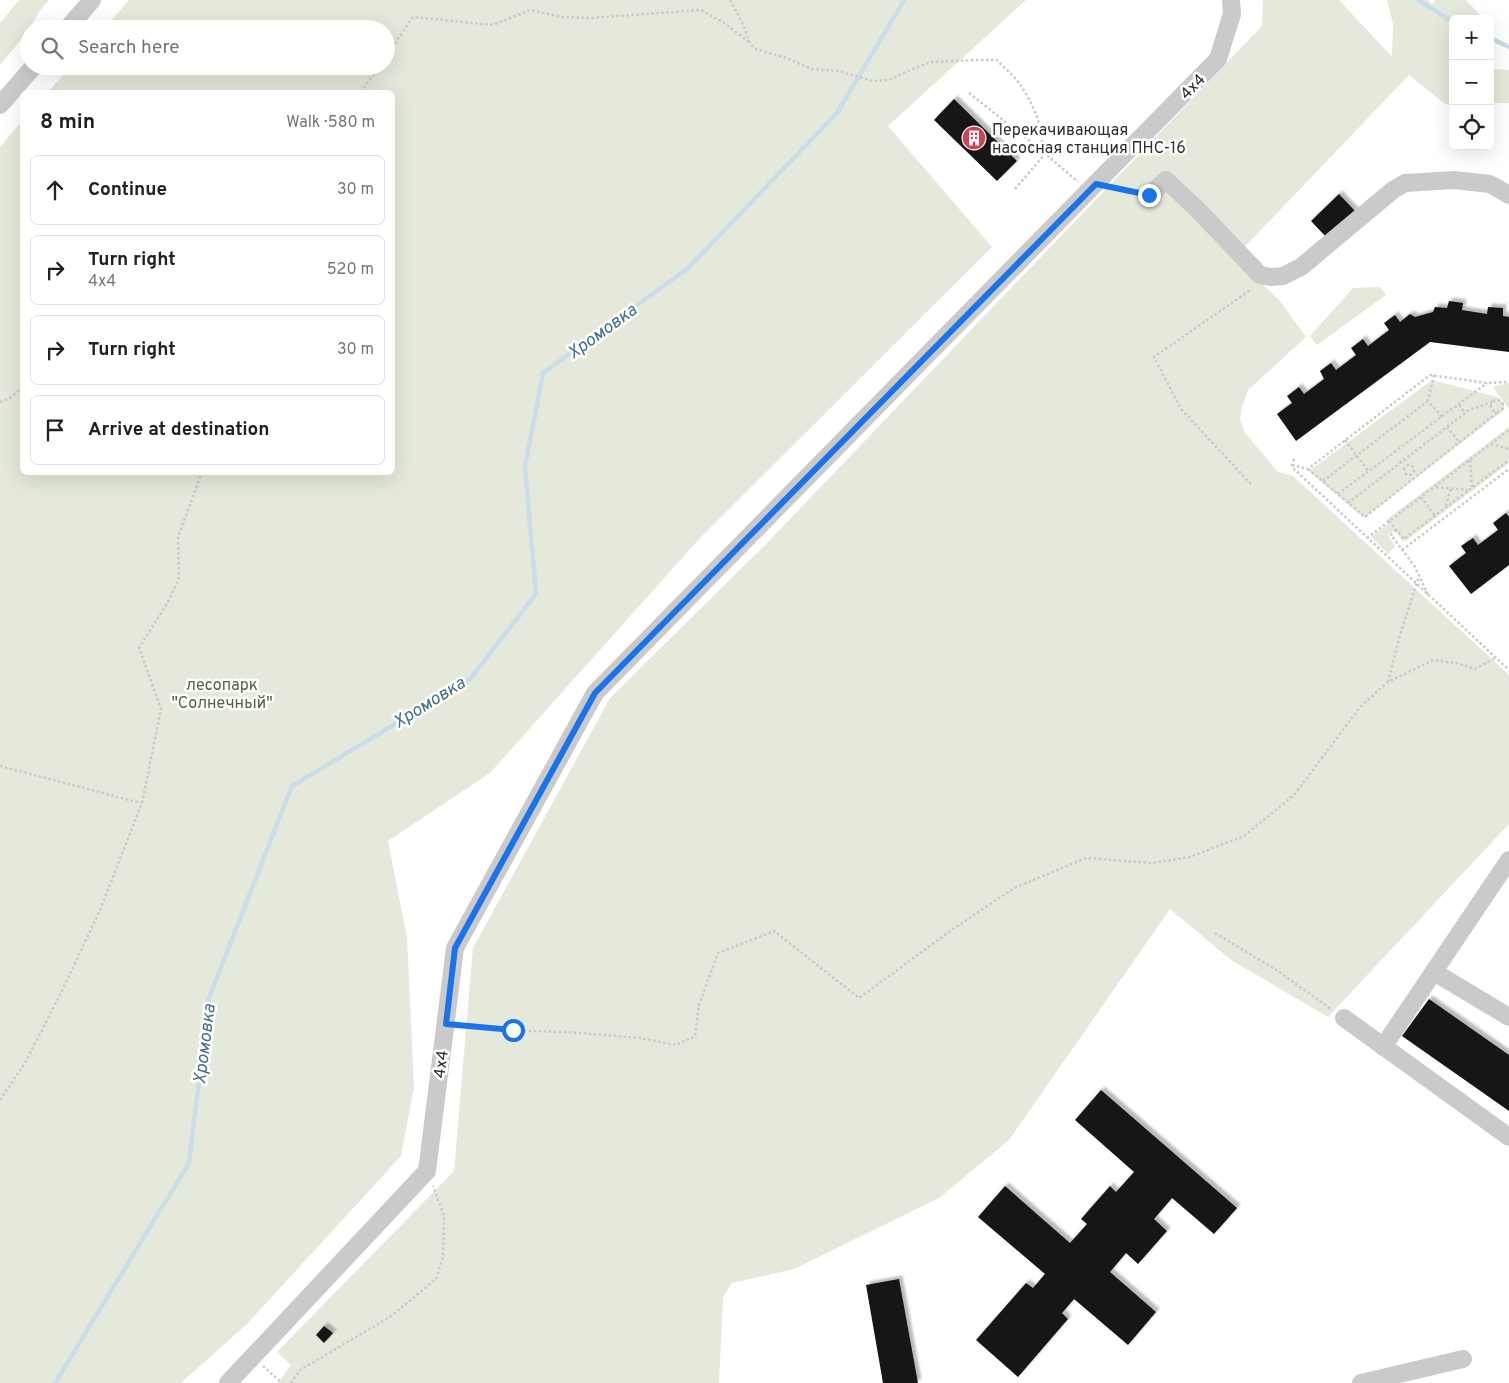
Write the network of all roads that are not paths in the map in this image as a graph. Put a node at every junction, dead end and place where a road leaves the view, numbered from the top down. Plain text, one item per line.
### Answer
1 (92, 0) edge
2 (1232, 0) edge
3 (75, 20) edge
4 (26, 75) edge
5 (0, 105) edge
6 (1149, 195) road end
7 (1509, 196) edge
8 (1509, 860) edge
9 (1434, 972) junction
10 (1509, 1017) edge
11 (1344, 1018) road end
12 (1383, 1047) junction
13 (1509, 1137) edge
14 (1463, 1359) dead end
15 (228, 1383) edge
16 (1362, 1383) edge

1 - 3 street
2 - 15 street, 4x4
4 - 5 street
6 - 7 street
8 - 9 street
9 - 10 street
9 - 12 street
11 - 12 street
12 - 13 street
14 - 16 street

